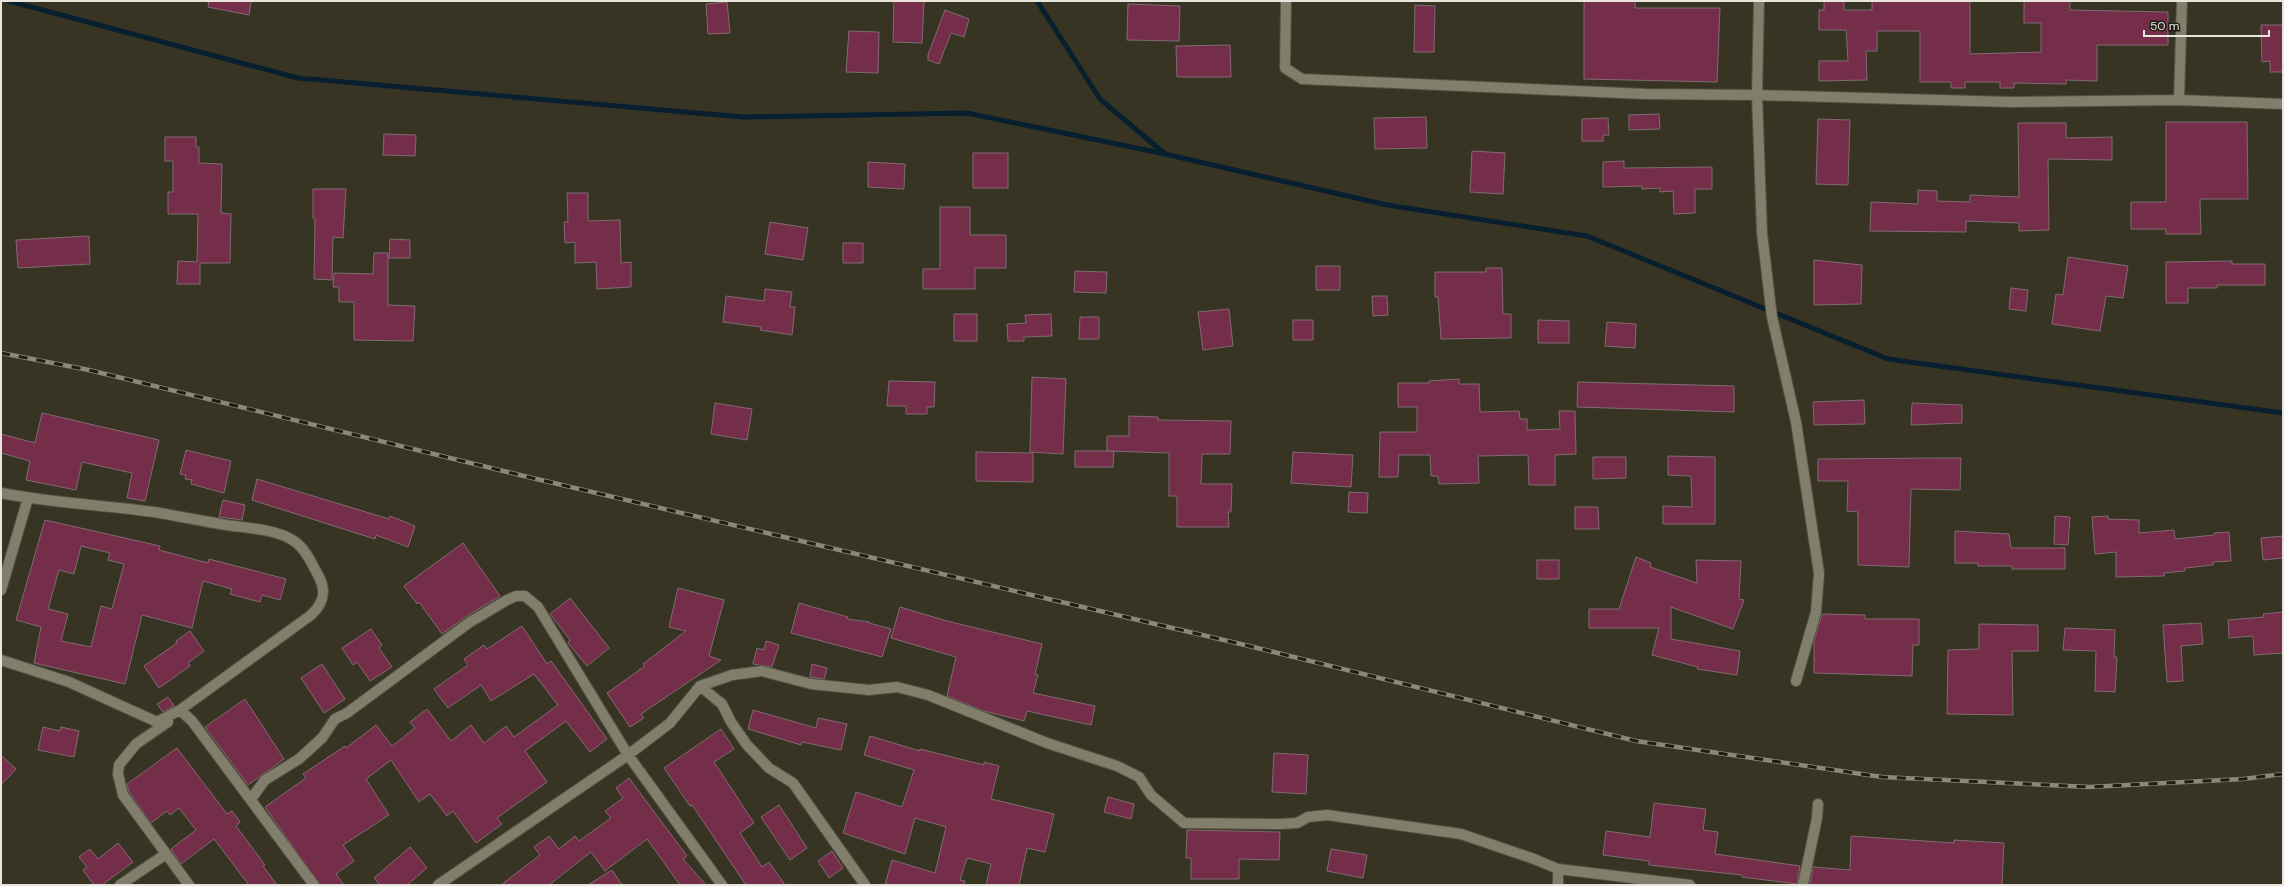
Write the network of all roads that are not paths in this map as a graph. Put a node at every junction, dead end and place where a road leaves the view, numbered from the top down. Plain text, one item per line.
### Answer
1 (1286, 1) edge
2 (1759, 1) edge
3 (2182, 1) edge
4 (1757, 95) junction
5 (2179, 100) junction
6 (2283, 104) edge
7 (1, 493) edge
8 (28, 498) junction
9 (1, 590) edge
10 (1, 660) edge
11 (1796, 681) dead end
12 (700, 686) junction
13 (183, 712) junction
14 (628, 755) junction
15 (251, 799) junction
16 (1818, 804) dead end
17 (166, 854) junction
18 (1558, 870) junction
19 (120, 885) edge
20 (189, 885) edge
21 (314, 885) edge
22 (438, 885) edge
23 (722, 885) edge
24 (865, 885) edge
25 (1558, 885) edge
26 (1690, 885) edge
27 (1803, 885) edge

1 - 4 street
2 - 4 street
3 - 5 street
4 - 5 street
4 - 11 street
5 - 6 street
7 - 8 street
8 - 9 street
8 - 13 street
10 - 13 street
12 - 14 street
12 - 18 street
12 - 24 street
13 - 15 street
13 - 17 street
14 - 15 street
14 - 22 street
14 - 23 street
15 - 21 street
16 - 27 street
17 - 19 street
17 - 20 street
18 - 25 street
18 - 26 street

